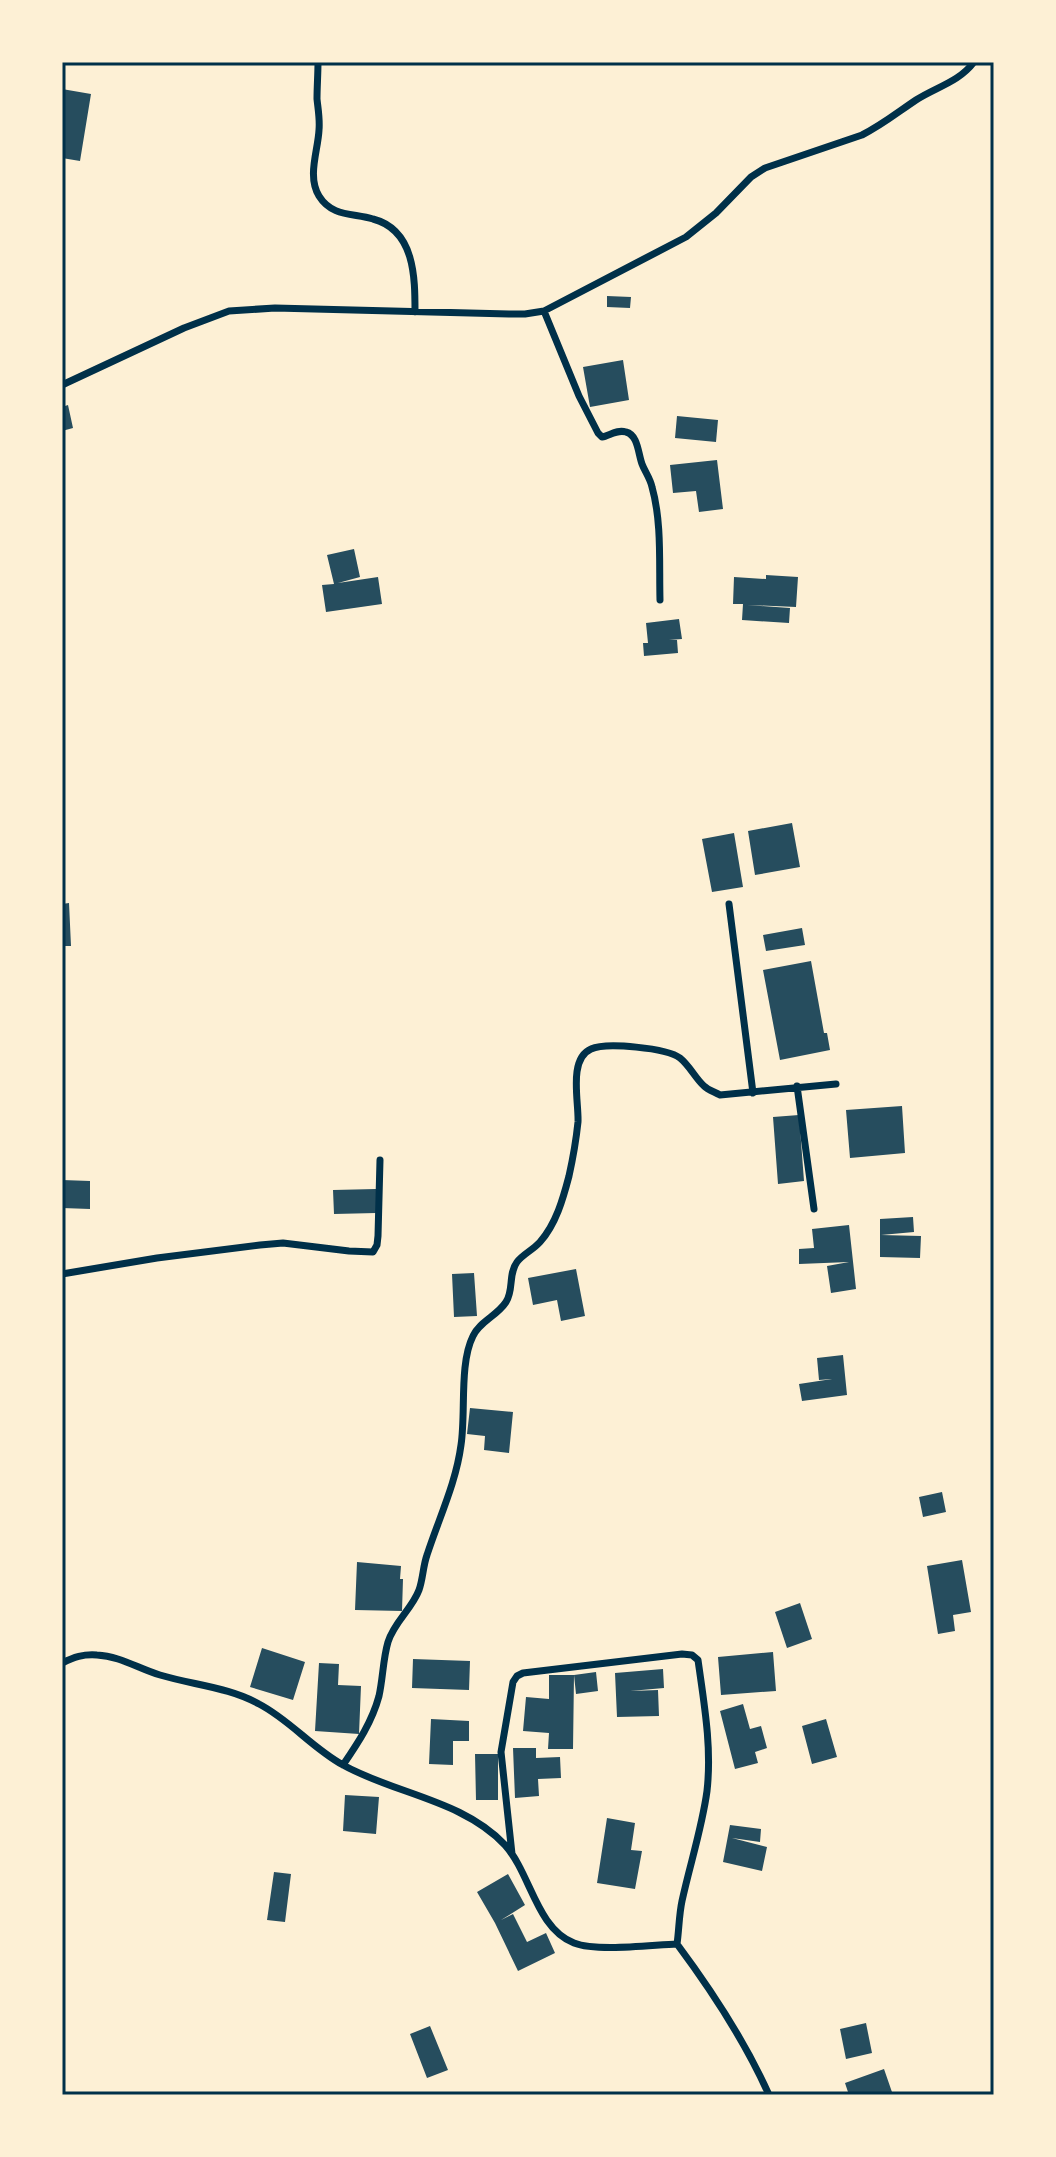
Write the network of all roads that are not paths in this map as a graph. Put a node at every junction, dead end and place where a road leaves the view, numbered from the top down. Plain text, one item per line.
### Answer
1 (318, 62) edge
2 (974, 62) edge
3 (544, 311) junction
4 (415, 312) junction
5 (62, 385) edge
6 (660, 600) dead end
7 (729, 904) dead end
8 (836, 1084) dead end
9 (797, 1086) junction
10 (753, 1093) junction
11 (380, 1160) dead end
12 (814, 1209) dead end
13 (62, 1274) edge
14 (62, 1663) edge
15 (343, 1765) junction
16 (512, 1855) junction
17 (677, 1944) junction
18 (769, 2095) edge

1 - 4 street
2 - 3 street
3 - 4 street
3 - 6 street
4 - 5 street
7 - 10 street
8 - 9 street
9 - 10 street
9 - 12 street
10 - 15 street
11 - 13 street
14 - 15 street
15 - 16 street
16 - 17 street
16 - 17 street
17 - 18 street

